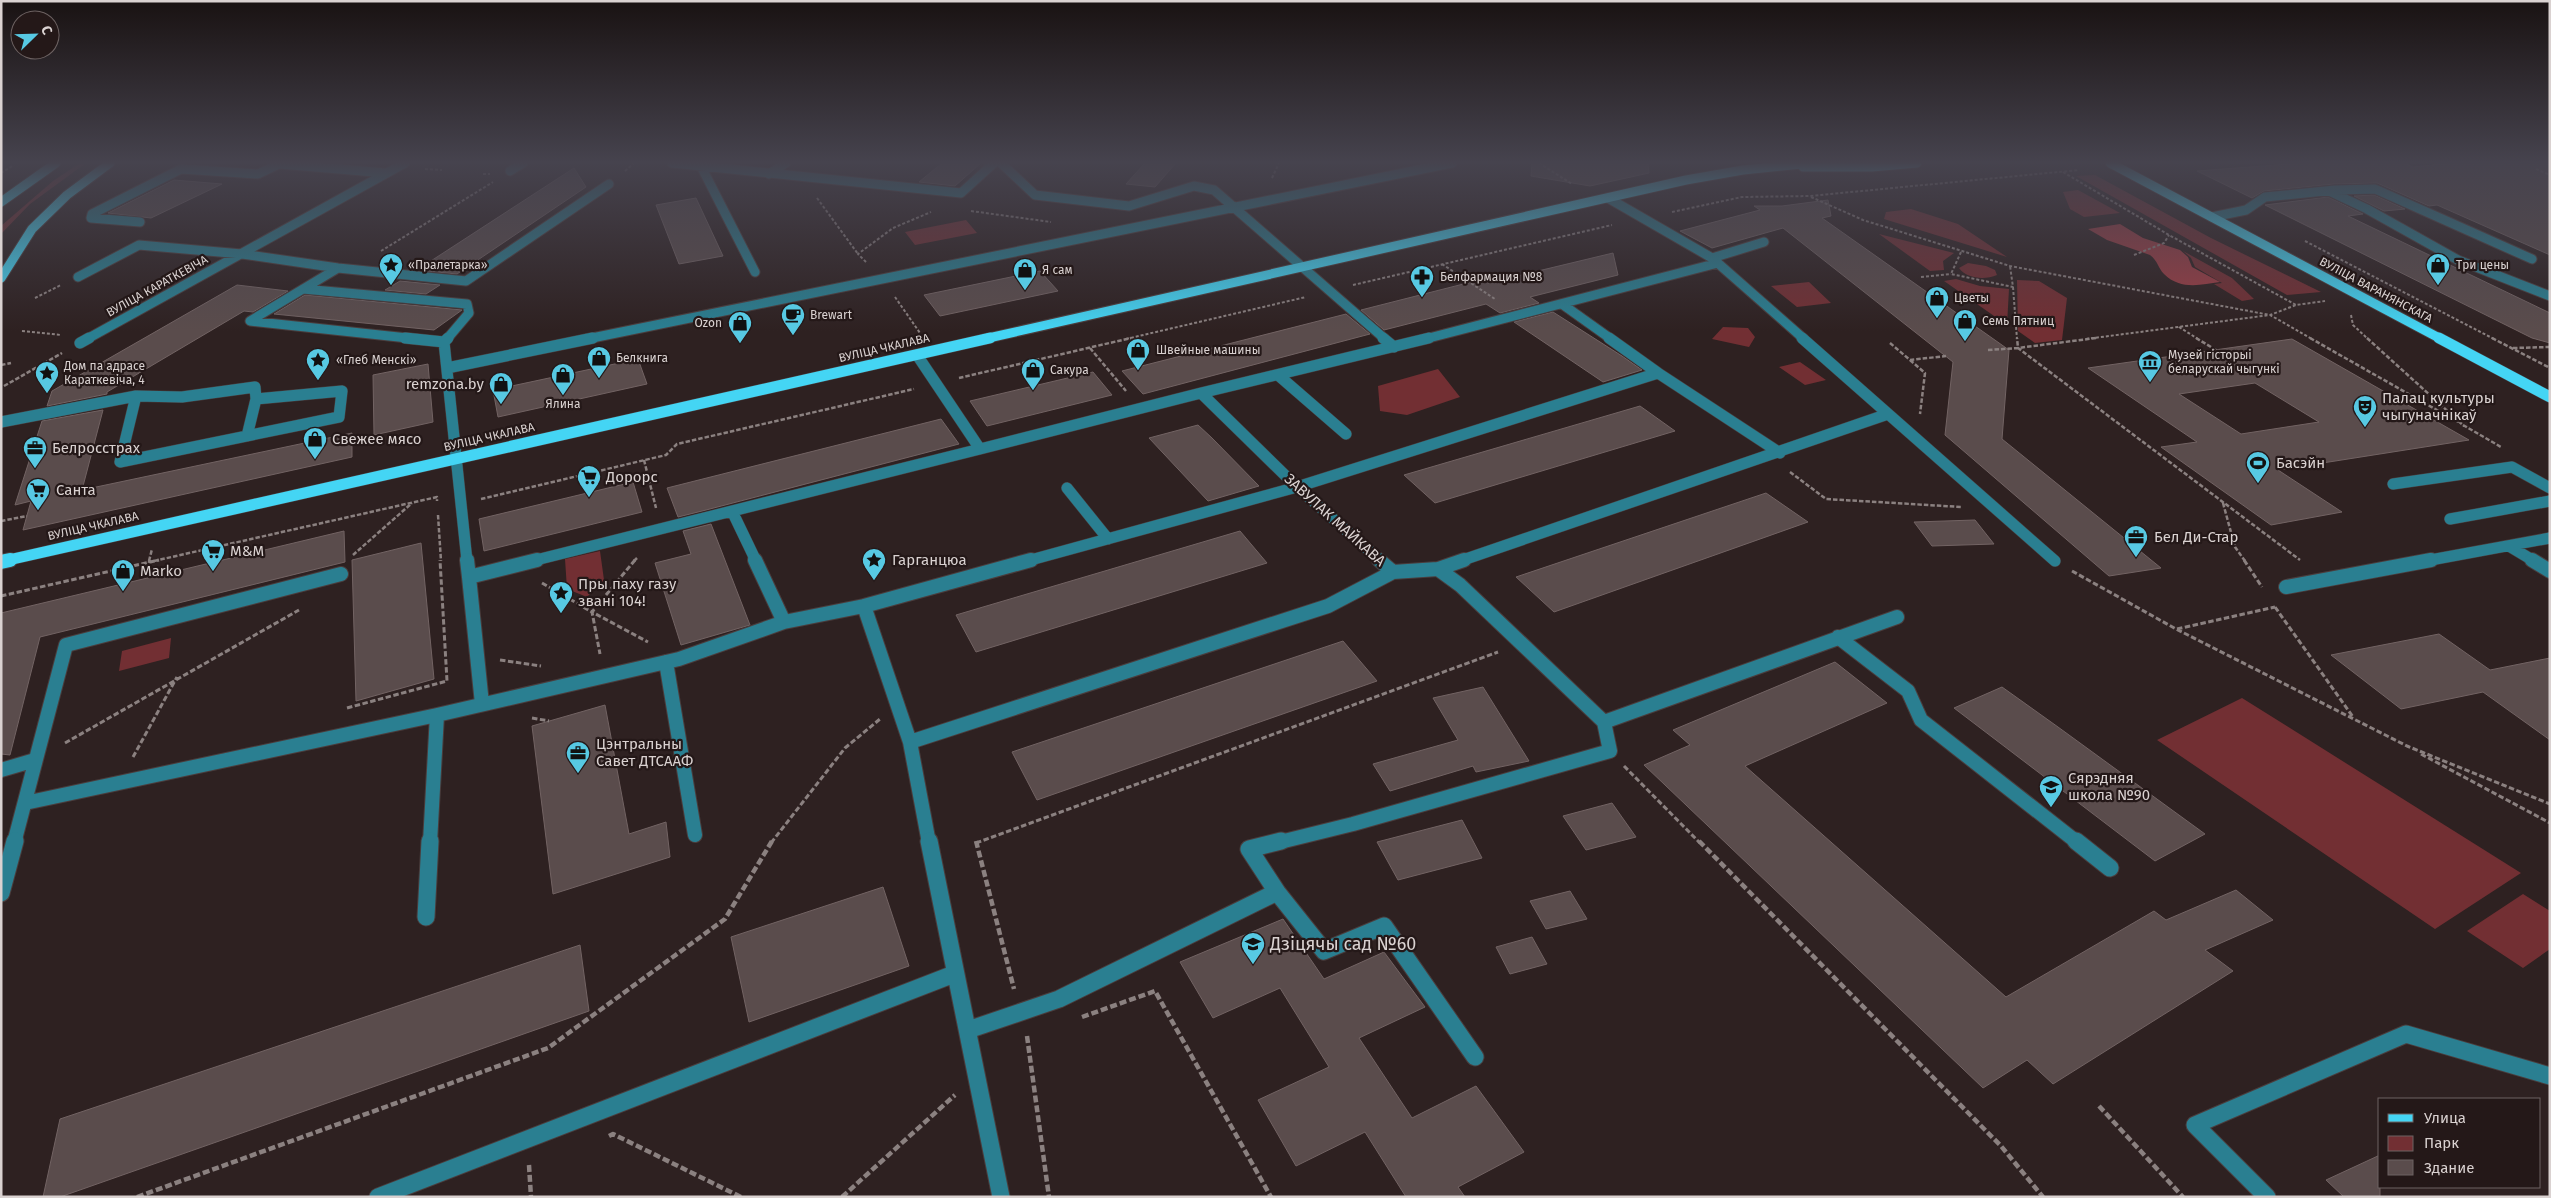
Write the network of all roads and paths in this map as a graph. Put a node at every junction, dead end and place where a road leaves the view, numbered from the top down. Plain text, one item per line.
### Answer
1 (42, 219) edge
2 (102, 219) edge
3 (304, 219) edge
4 (432, 219) edge
5 (558, 219) edge
6 (728, 219) edge
7 (832, 219) edge
8 (915, 219) edge
9 (1029, 219) edge
10 (1170, 219) edge
11 (1247, 219) edge
12 (1517, 219) edge
13 (1639, 219) edge
14 (1645, 219) edge
15 (1861, 219) edge
16 (2142, 219) edge
17 (2216, 219) edge
18 (2386, 219) edge
19 (2442, 219) edge
20 (140, 222) dead end
21 (1052, 222) dead end
22 (2169, 235) junction
23 (2299, 238) dead end
24 (1764, 242) dead end
25 (1961, 252) junction
26 (242, 254) junction
27 (858, 254) junction
28 (2134, 255) dead end
29 (2532, 259) dead end
30 (1715, 260) junction
31 (1442, 264) junction
32 (2010, 266) junction
33 (338, 268) junction
34 (1303, 268) junction
35 (351, 269) junction
36 (755, 272) dead end
37 (1951, 274) junction
38 (78, 277) joint
39 (1921, 277) dead end
40 (1, 278) edge
41 (883, 279) junction
42 (2013, 287) junction
43 (303, 289) junction
44 (1330, 291) junction
45 (2550, 296) edge
46 (35, 298) dead end
47 (2328, 300) dead end
48 (1562, 304) junction
49 (2296, 304) junction
50 (2351, 312) dead end
51 (1518, 314) junction
52 (2270, 315) junction
53 (2179, 327) junction
54 (22, 330) dead end
55 (921, 335) dead end
56 (84, 341) junction
57 (444, 342) junction
58 (1890, 343) dead end
59 (1394, 347) junction
60 (2550, 347) edge
61 (1090, 348) junction
62 (2018, 348) junction
63 (2512, 348) junction
64 (1988, 350) dead end
65 (2216, 350) dead end
66 (917, 355) junction
67 (1946, 356) dead end
68 (1910, 360) junction
69 (11, 363) dead end
70 (1, 365) edge
71 (446, 368) junction
72 (2550, 368) edge
73 (1658, 373) junction
74 (1925, 373) dead end
75 (1278, 375) junction
76 (937, 383) junction
77 (4, 386) dead end
78 (1201, 393) junction
79 (136, 396) junction
80 (2550, 397) edge
81 (256, 398) junction
82 (1142, 408) junction
83 (1888, 414) junction
84 (1, 422) edge
85 (2464, 426) junction
86 (1346, 434) dead end
87 (247, 436) junction
88 (2504, 448) dead end
89 (980, 449) junction
90 (1780, 453) junction
91 (456, 459) junction
92 (644, 460) junction
93 (1784, 467) dead end
94 (2393, 484) dead end
95 (1296, 487) junction
96 (1067, 488) dead end
97 (2550, 488) edge
98 (2550, 501) edge
99 (2223, 502) junction
100 (413, 503) junction
101 (463, 504) junction
102 (1971, 508) dead end
103 (438, 510) junction
104 (732, 511) junction
105 (27, 516) dead end
106 (2450, 519) dead end
107 (1, 521) edge
108 (661, 529) junction
109 (1108, 539) junction
110 (2548, 539) edge
111 (2509, 546) junction
112 (2055, 561) joint
113 (1, 562) edge
114 (513, 566) junction
115 (1438, 569) junction
116 (2550, 571) edge
117 (1393, 572) junction
118 (340, 574) joint
119 (470, 577) junction
120 (2326, 580) junction
121 (2286, 587) joint
122 (2265, 592) dead end
123 (1, 596) edge
124 (2270, 600) dead end
125 (864, 606) junction
126 (2275, 607) junction
127 (300, 610) dead end
128 (592, 612) junction
129 (1897, 617) dead end
130 (784, 622) junction
131 (2176, 629) junction
132 (1838, 637) junction
133 (1521, 643) junction
134 (477, 657) junction
135 (672, 660) junction
136 (545, 667) dead end
137 (604, 676) junction
138 (178, 677) junction
139 (482, 704) junction
140 (897, 704) junction
141 (343, 710) dead end
142 (437, 715) junction
143 (2353, 717) junction
144 (1604, 722) junction
145 (910, 742) junction
146 (2407, 746) junction
147 (1610, 751) junction
148 (35, 760) junction
149 (1, 770) edge
150 (120, 781) junction
151 (25, 803) junction
152 (2550, 804) edge
153 (2550, 823) edge
154 (696, 835) dead end
155 (2110, 868) dead end
156 (1277, 892) junction
157 (1, 893) edge
158 (426, 917) dead end
159 (954, 974) junction
160 (1020, 1013) junction
161 (1076, 1020) dead end
162 (968, 1030) junction
163 (1035, 1033) dead end
164 (1027, 1036) junction
165 (1475, 1057) dead end
166 (978, 1074) junction
167 (2550, 1076) edge
168 (2099, 1106) dead end
169 (612, 1134) dead end
170 (529, 1165) dead end
171 (137, 1197) edge
172 (378, 1197) edge
173 (531, 1197) edge
174 (741, 1197) edge
175 (842, 1197) edge
176 (1001, 1197) edge
177 (1049, 1197) edge
178 (1270, 1197) edge
179 (2043, 1197) edge
180 (2183, 1197) edge
181 (2267, 1197) edge

1 - 40 main road
2 - 20 street
3 - 26 street, ВУЛІЦА КАРАТКЕВІЧА
4 - 35 path
5 - 35 street
6 - 36 street
7 - 27 path
8 - 27 path
9 - 21 path
10 - 41 street
11 - 34 street
12 - 34 main road, ВУЛІЦА ЧКАЛАВА
13 - 31 path
14 - 30 street
15 - 25 path
16 - 22 path
17 - 80 main road, ВУЛІЦА ВАРАНЯНСКАГА
18 - 45 street
19 - 29 street
22 - 28 path
22 - 49 path
23 - 63 path
24 - 30 street
25 - 32 path
25 - 37 path
26 - 33 street
26 - 38 street
26 - 56 street, ВУЛІЦА КАРАТКЕВІЧА
27 - 41 path
30 - 48 street
30 - 83 street
31 - 44 path
31 - 51 path
32 - 42 path
32 - 52 path
33 - 35 street
33 - 43 street
34 - 44 street
34 - 66 main road, ВУЛІЦА ЧКАЛАВА
37 - 39 path
37 - 42 path
38 - 46 path
41 - 55 path
41 - 71 street
42 - 62 path
43 - 57 street
43 - 57 street
44 - 59 street
44 - 61 path
47 - 49 path
48 - 51 street
48 - 73 street
49 - 52 path
50 - 85 path
51 - 59 street
52 - 53 path
52 - 85 path
53 - 62 path
53 - 65 path
54 - 56 path
56 - 77 path
57 - 71 street
58 - 68 path
59 - 75 street
60 - 63 path
61 - 76 path
61 - 82 path
62 - 64 path
62 - 99 path
63 - 72 path
66 - 76 street
66 - 91 main road, ВУЛІЦА ЧКАЛАВА
67 - 68 path
68 - 74 path
69 - 70 path
71 - 91 street
73 - 90 street
73 - 95 street
75 - 78 street
75 - 86 street
76 - 89 street
76 - 92 path
78 - 82 street
78 - 95 street, ЗАВУЛАК МАЙКАВА
79 - 81 street
79 - 84 street
79 - 87 street
81 - 87 street
81 - 87 street
82 - 89 street
83 - 90 street, ЗАВУЛАК МАЙКАВА
83 - 112 street
85 - 88 path
89 - 104 street
90 - 115 street, ЗАВУЛАК МАЙКАВА
91 - 101 street
91 - 113 main road, ВУЛІЦА ЧКАЛАВА
92 - 101 path
92 - 108 path
93 - 102 path
94 - 97 street
95 - 109 street
95 - 117 street, ЗАВУЛАК МАЙКАВА
96 - 109 street
98 - 106 street
99 - 120 path
99 - 122 path
100 - 103 path
100 - 118 path
100 - 123 path
101 - 103 path
101 - 119 street
103 - 141 path
104 - 108 street
104 - 130 street
105 - 107 path
108 - 114 street
108 - 128 path
109 - 125 street
110 - 111 street
111 - 116 street
111 - 120 street
112 - 131 path
114 - 119 street
114 - 128 path
115 - 117 street, ЗАВУЛАК МАЙКАВА
115 - 133 street
117 - 145 street
118 - 148 street
119 - 134 street
120 - 121 street
121 - 126 path
124 - 126 path
125 - 130 street
125 - 140 street
126 - 131 path
126 - 143 path
127 - 138 path
128 - 135 path
128 - 137 path
129 - 132 street
130 - 135 street
131 - 143 path
132 - 144 street
132 - 155 street
133 - 144 street
133 - 160 path
134 - 136 path
134 - 139 street
135 - 137 street
135 - 154 street
137 - 139 street
138 - 148 path
138 - 150 path
139 - 142 street
140 - 145 street
140 - 171 path
142 - 150 street
142 - 158 street
143 - 146 path
144 - 147 street
145 - 159 street
146 - 152 path
146 - 153 path
147 - 156 street
147 - 179 path
148 - 149 street
148 - 151 street
150 - 151 street
151 - 157 street
156 - 160 street
156 - 165 street
159 - 162 street
159 - 172 street
160 - 162 street
160 - 164 path
161 - 178 path
162 - 166 street
163 - 164 path
164 - 177 path
166 - 175 path
166 - 176 street
167 - 181 street
168 - 180 path
169 - 174 path
170 - 173 path

